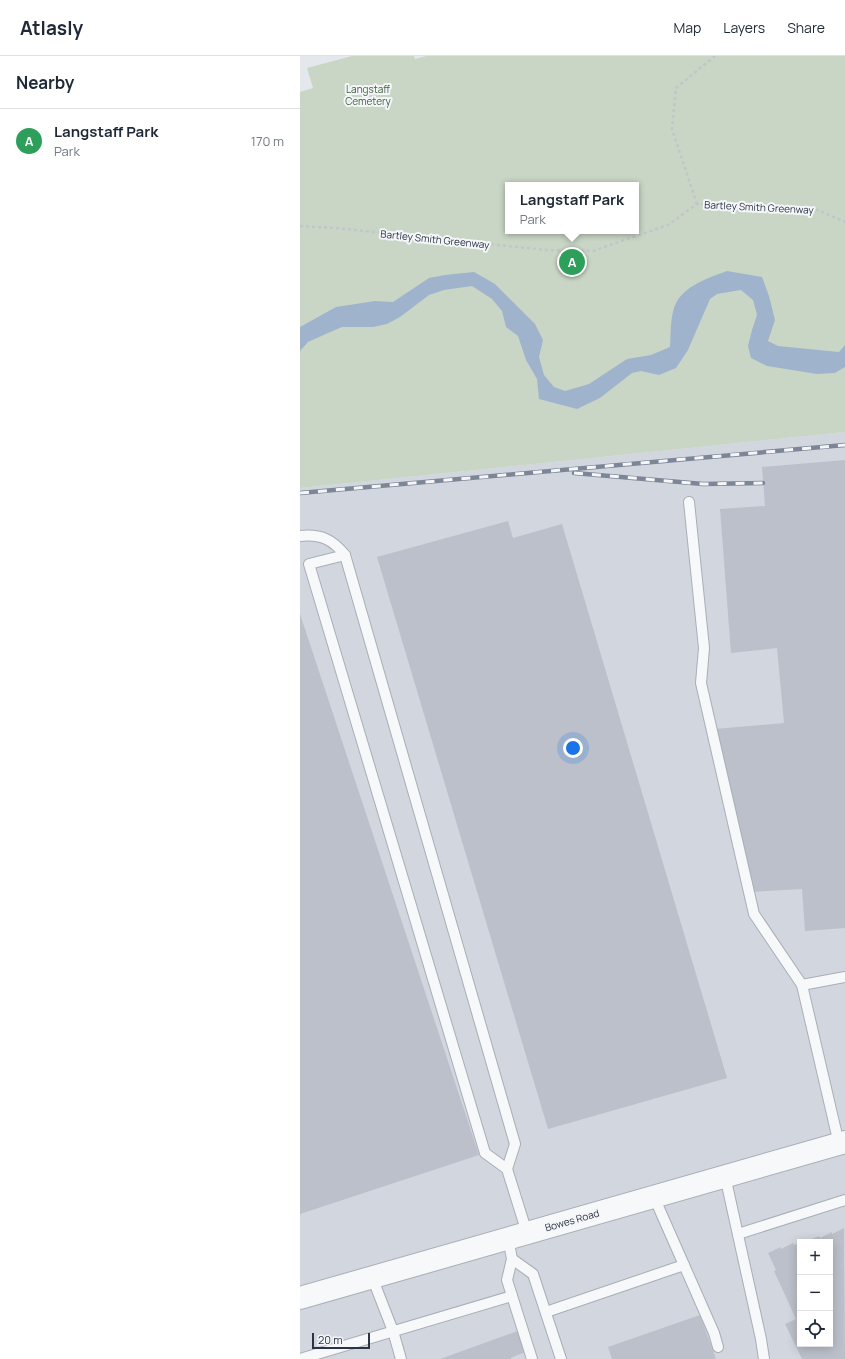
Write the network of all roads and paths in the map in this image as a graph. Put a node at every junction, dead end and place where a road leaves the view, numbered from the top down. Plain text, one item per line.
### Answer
1 (715, 56) edge
2 (697, 204) junction
3 (845, 222) edge
4 (300, 226) edge
5 (689, 502) dead end
6 (300, 536) edge
7 (345, 555) junction
8 (845, 977) edge
9 (802, 985) junction
10 (842, 1143) edge
11 (507, 1169) junction
12 (725, 1176) junction
13 (654, 1197) junction
14 (845, 1200) edge
15 (738, 1234) junction
16 (516, 1243) junction
17 (684, 1265) junction
18 (372, 1277) junction
19 (512, 1296) junction
20 (300, 1298) edge
21 (546, 1312) junction
22 (393, 1331) junction
23 (718, 1347) dead end
24 (300, 1359) edge
25 (401, 1359) edge
26 (532, 1359) edge
27 (561, 1359) edge
28 (764, 1359) edge

1 - 2 path
2 - 3 path, Bartley Smith Greenway
2 - 4 path, Bartley Smith Greenway
5 - 9 lane
6 - 7 lane
7 - 11 lane
7 - 11 lane
8 - 9 lane
9 - 10 lane
10 - 12 street, Bowes Road
11 - 16 lane
12 - 13 street, Bowes Road
12 - 15 lane
13 - 16 street, Bowes Road
13 - 17 lane
14 - 15 lane
15 - 28 lane
16 - 18 street, Bowes Road
16 - 19 lane
16 - 21 lane
17 - 21 lane
17 - 23 lane
18 - 20 street, Bowes Road
18 - 22 lane
19 - 22 lane
19 - 26 lane
21 - 27 lane
22 - 24 lane
22 - 25 lane

